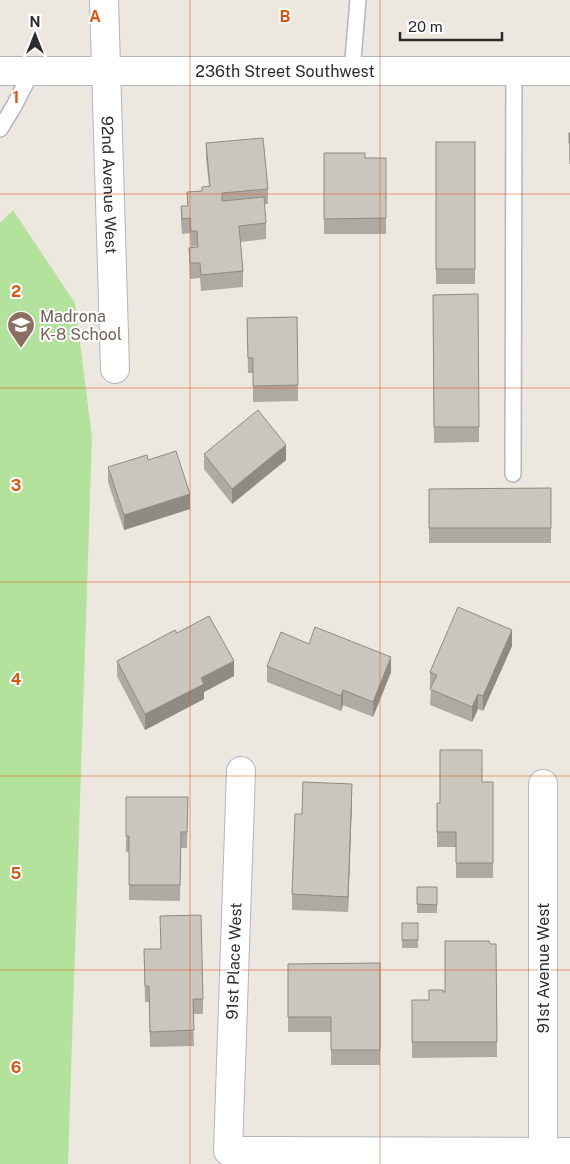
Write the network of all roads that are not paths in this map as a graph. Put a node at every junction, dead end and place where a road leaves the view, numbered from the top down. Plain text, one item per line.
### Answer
1 (104, 0) edge
2 (358, 0) edge
3 (107, 70) junction
4 (0, 71) edge
5 (32, 71) junction
6 (352, 71) junction
7 (514, 71) junction
8 (570, 71) edge
9 (0, 129) edge
10 (115, 369) dead end
11 (512, 474) dead end
12 (241, 772) dead end
13 (543, 784) dead end
14 (570, 1152) edge
15 (543, 1153) junction

1 - 3 street, 92nd Avenue West
2 - 6 lane
3 - 5 street, 236th Street Southwest
3 - 6 street, 236th Street Southwest
3 - 10 street, 92nd Avenue West
4 - 5 street, 236th Street Southwest
5 - 9 lane
6 - 7 street, 236th Street Southwest
7 - 8 street, 236th Street Southwest
7 - 11 lane
12 - 15 street, 91st Place West
13 - 15 street, 91st Avenue West
14 - 15 street

